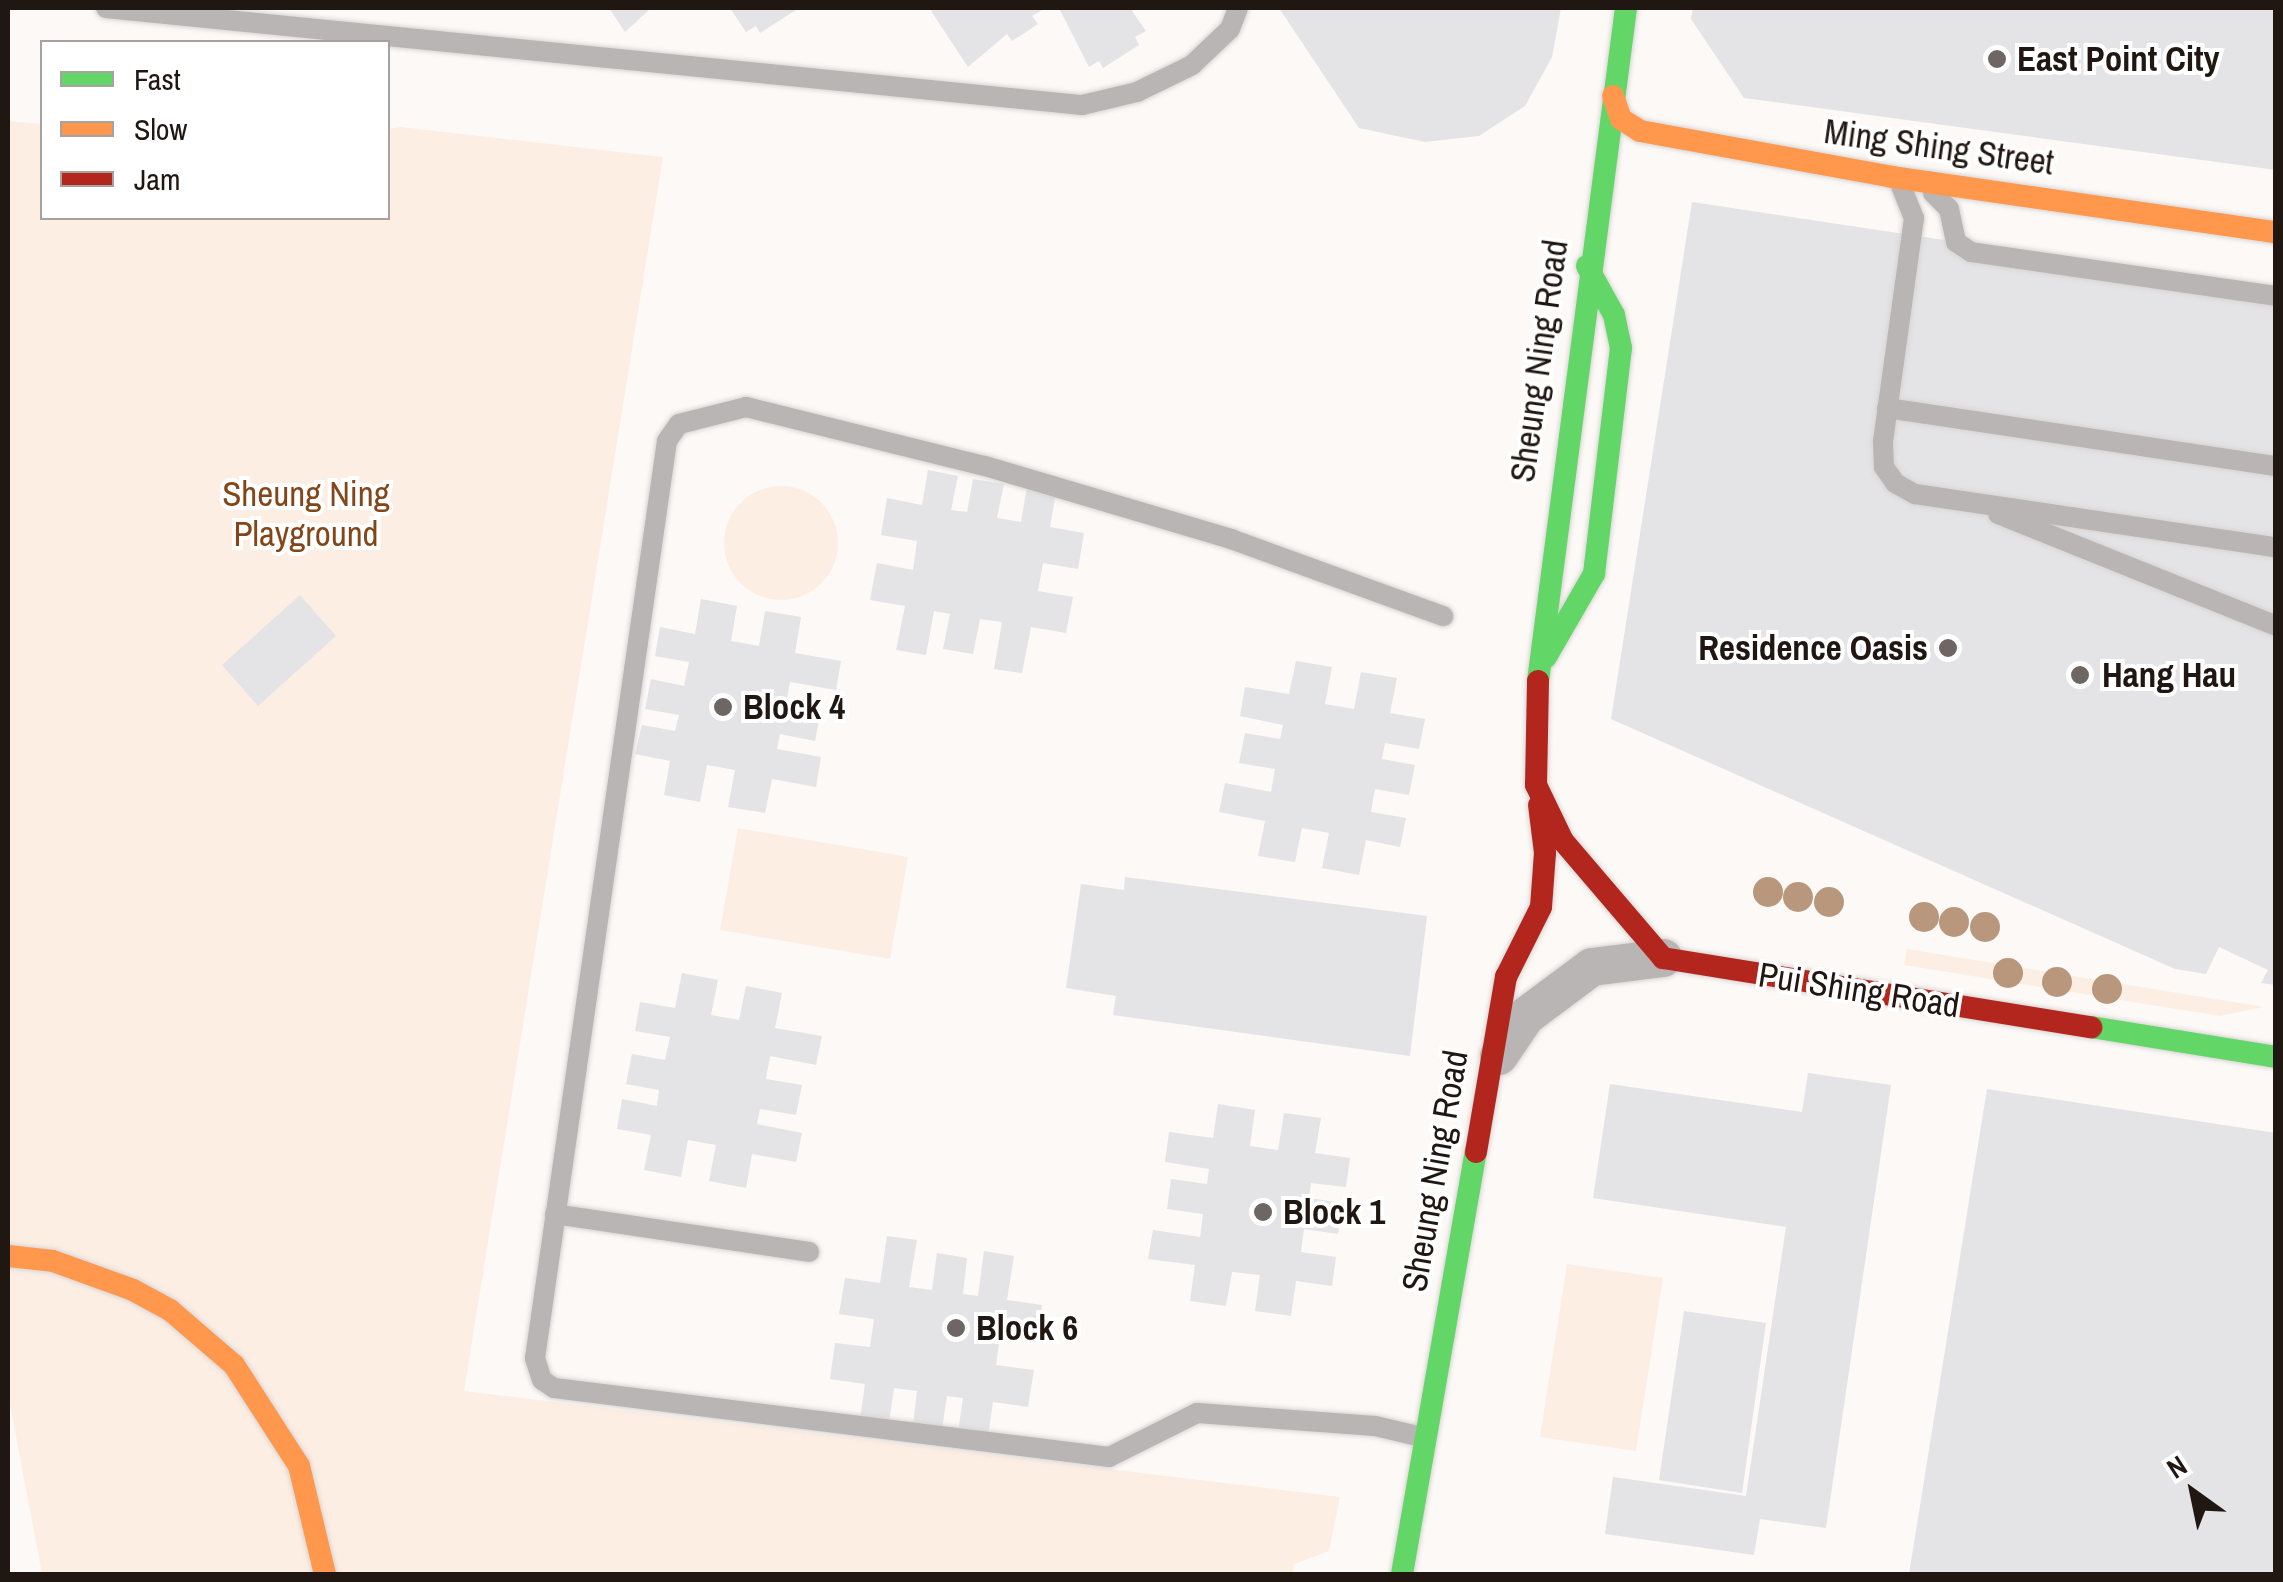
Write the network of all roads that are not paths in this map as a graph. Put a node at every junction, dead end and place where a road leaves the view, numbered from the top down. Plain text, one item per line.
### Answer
1 (106, 8) edge
2 (1238, 8) edge
3 (1626, 8) edge
4 (1613, 96) junction
5 (1892, 177) junction
6 (2276, 232) edge
7 (1588, 266) junction
8 (2276, 296) edge
9 (1888, 408) junction
10 (2276, 466) edge
11 (1963, 500) junction
12 (2276, 546) edge
13 (1443, 616) dead end
14 (2276, 626) edge
15 (1538, 668) junction
16 (1536, 785) junction
17 (1664, 958) junction
18 (2276, 1057) edge
19 (1488, 1073) junction
20 (556, 1214) junction
21 (809, 1252) dead end
22 (8, 1256) edge
23 (1424, 1437) junction
24 (325, 1574) edge
25 (1402, 1574) edge

1 - 2 lane
3 - 4 main road, Sheung Ning Road
4 - 5 main road, Ming Shing Street
4 - 7 main road, Sheung Ning Road
5 - 6 main road, Ming Shing Street
5 - 8 lane
5 - 9 lane
7 - 15 main road, Sheung Ning Road
7 - 15 main road
9 - 10 lane
9 - 11 lane
11 - 12 lane
11 - 14 lane
13 - 20 lane
15 - 16 main road, Sheung Ning Road
16 - 17 main road
16 - 19 main road, Sheung Ning Road
17 - 18 main road, Pui Shing Road
17 - 19 street, Pui Shing Road
19 - 23 main road, Sheung Ning Road
20 - 21 lane
20 - 23 lane
22 - 24 main road
23 - 25 main road, Sheung Ning Road

